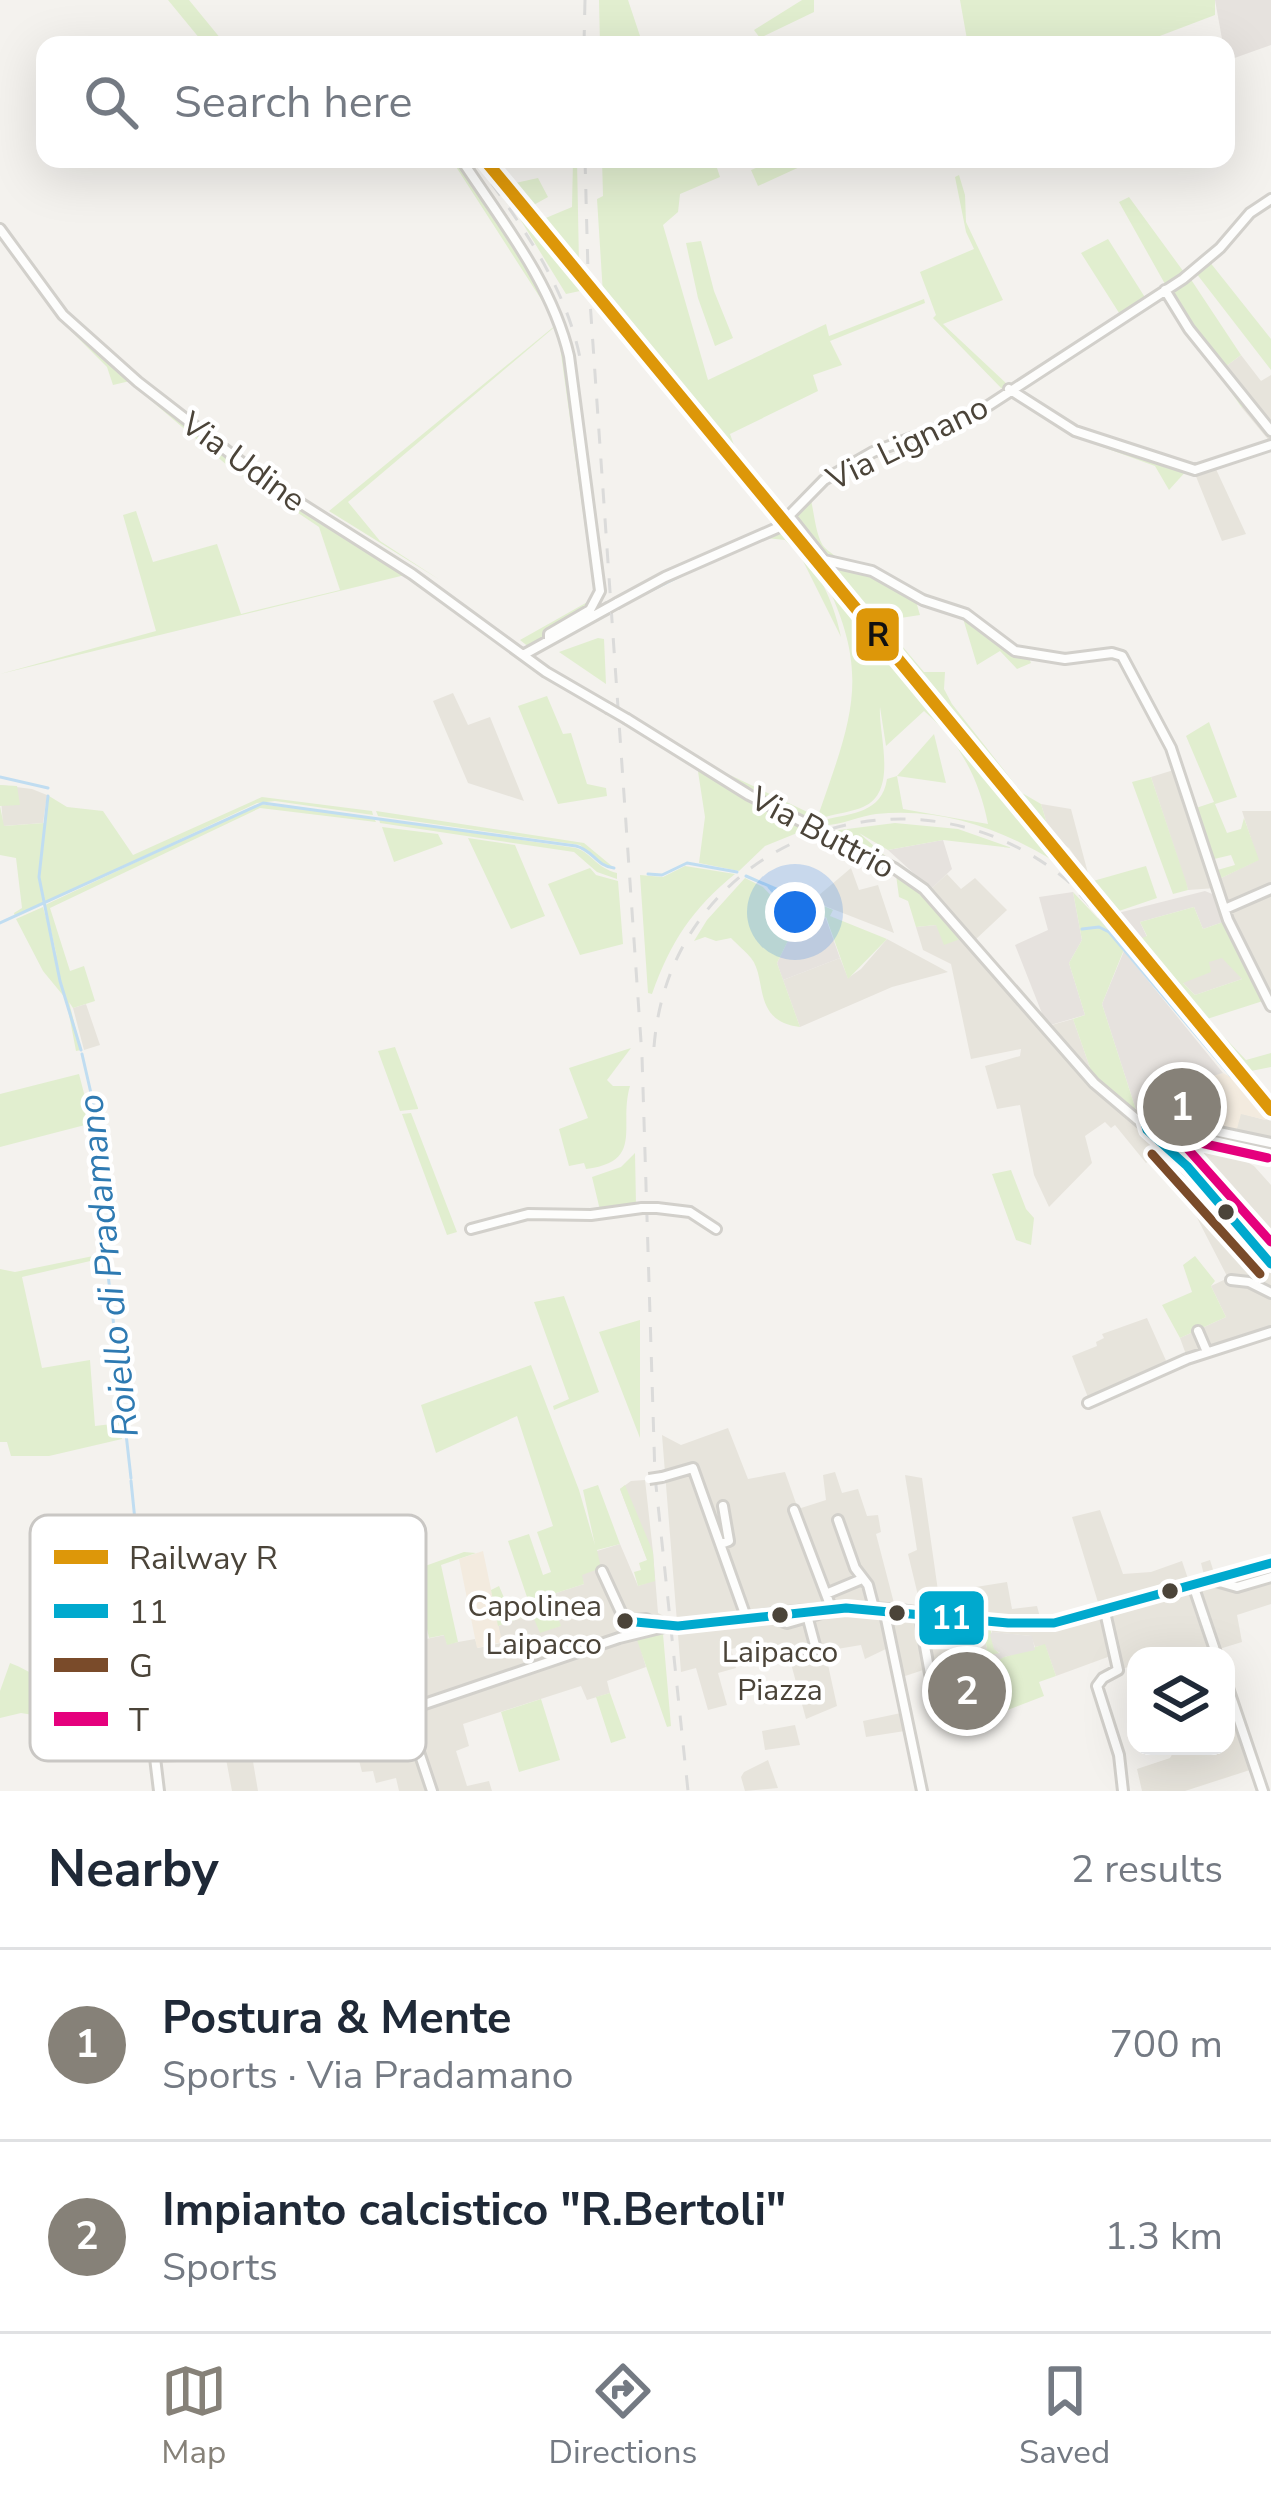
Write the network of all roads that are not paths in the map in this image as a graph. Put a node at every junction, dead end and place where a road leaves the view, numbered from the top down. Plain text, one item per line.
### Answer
1 (467, 168) edge
2 (1271, 199) edge
3 (0, 229) edge
4 (1165, 290) junction
5 (1009, 389) junction
6 (1271, 431) edge
7 (1271, 445) edge
8 (790, 517) junction
9 (549, 640) junction
10 (523, 655) junction
11 (1271, 889) edge
12 (1225, 909) junction
13 (1271, 1006) edge
14 (1154, 1125) junction
15 (1271, 1142) edge
16 (471, 1229) dead end
17 (716, 1229) dead end
18 (1271, 1264) edge
19 (1231, 1280) dead end
20 (1271, 1293) edge
21 (1198, 1331) dead end
22 (1271, 1332) edge
23 (1207, 1352) junction
24 (1088, 1403) dead end
25 (645, 1478) dead end
26 (722, 1507) dead end
27 (794, 1510) dead end
28 (838, 1520) dead end
29 (721, 1544) junction
30 (1271, 1563) edge
31 (602, 1571) dead end
32 (1271, 1577) edge
33 (862, 1579) junction
34 (1215, 1579) junction
35 (1193, 1586) junction
36 (826, 1594) junction
37 (879, 1609) junction
38 (832, 1610) junction
39 (1105, 1612) junction
40 (919, 1613) junction
41 (745, 1614) junction
42 (766, 1616) junction
43 (808, 1619) junction
44 (625, 1621) junction
45 (663, 1627) junction
46 (631, 1634) junction
47 (1214, 1647) edge
48 (807, 1652) dead end
49 (930, 1674) dead end
50 (426, 1703) edge
51 (1235, 1709) edge
52 (155, 1761) edge
53 (422, 1761) edge
54 (159, 1791) edge
55 (432, 1791) edge
56 (922, 1791) edge
57 (1123, 1791) edge
58 (1263, 1791) edge

1 - 9 street
2 - 4 street, Via Lignano
3 - 10 street, Via Udine
4 - 5 street, Via Lignano
4 - 6 street
5 - 7 street
5 - 8 street, Via Lignano
8 - 9 street, Via Lignano
8 - 12 street
9 - 10 street, Via Lignano
10 - 14 street, Via Buttrio, bridge
11 - 12 street
12 - 13 street
14 - 15 street
14 - 18 street, Via Buttrio
16 - 17 street, bridge
19 - 20 street
21 - 23 street
22 - 23 street
23 - 24 street
25 - 29 street, bridge
26 - 29 street
27 - 36 street
28 - 33 street
29 - 41 street
30 - 34 street
31 - 44 street
32 - 34 street
33 - 36 street
33 - 37 street
34 - 35 street
35 - 39 street
35 - 47 street
36 - 38 street
37 - 38 street
37 - 40 street
37 - 56 street
38 - 42 street
38 - 43 street
39 - 40 street
39 - 57 street
40 - 49 street
41 - 42 street
41 - 45 street, bridge
42 - 43 street
43 - 48 street
44 - 45 street
44 - 46 street
45 - 46 street
46 - 50 street
51 - 58 street
52 - 54 street
53 - 55 street

